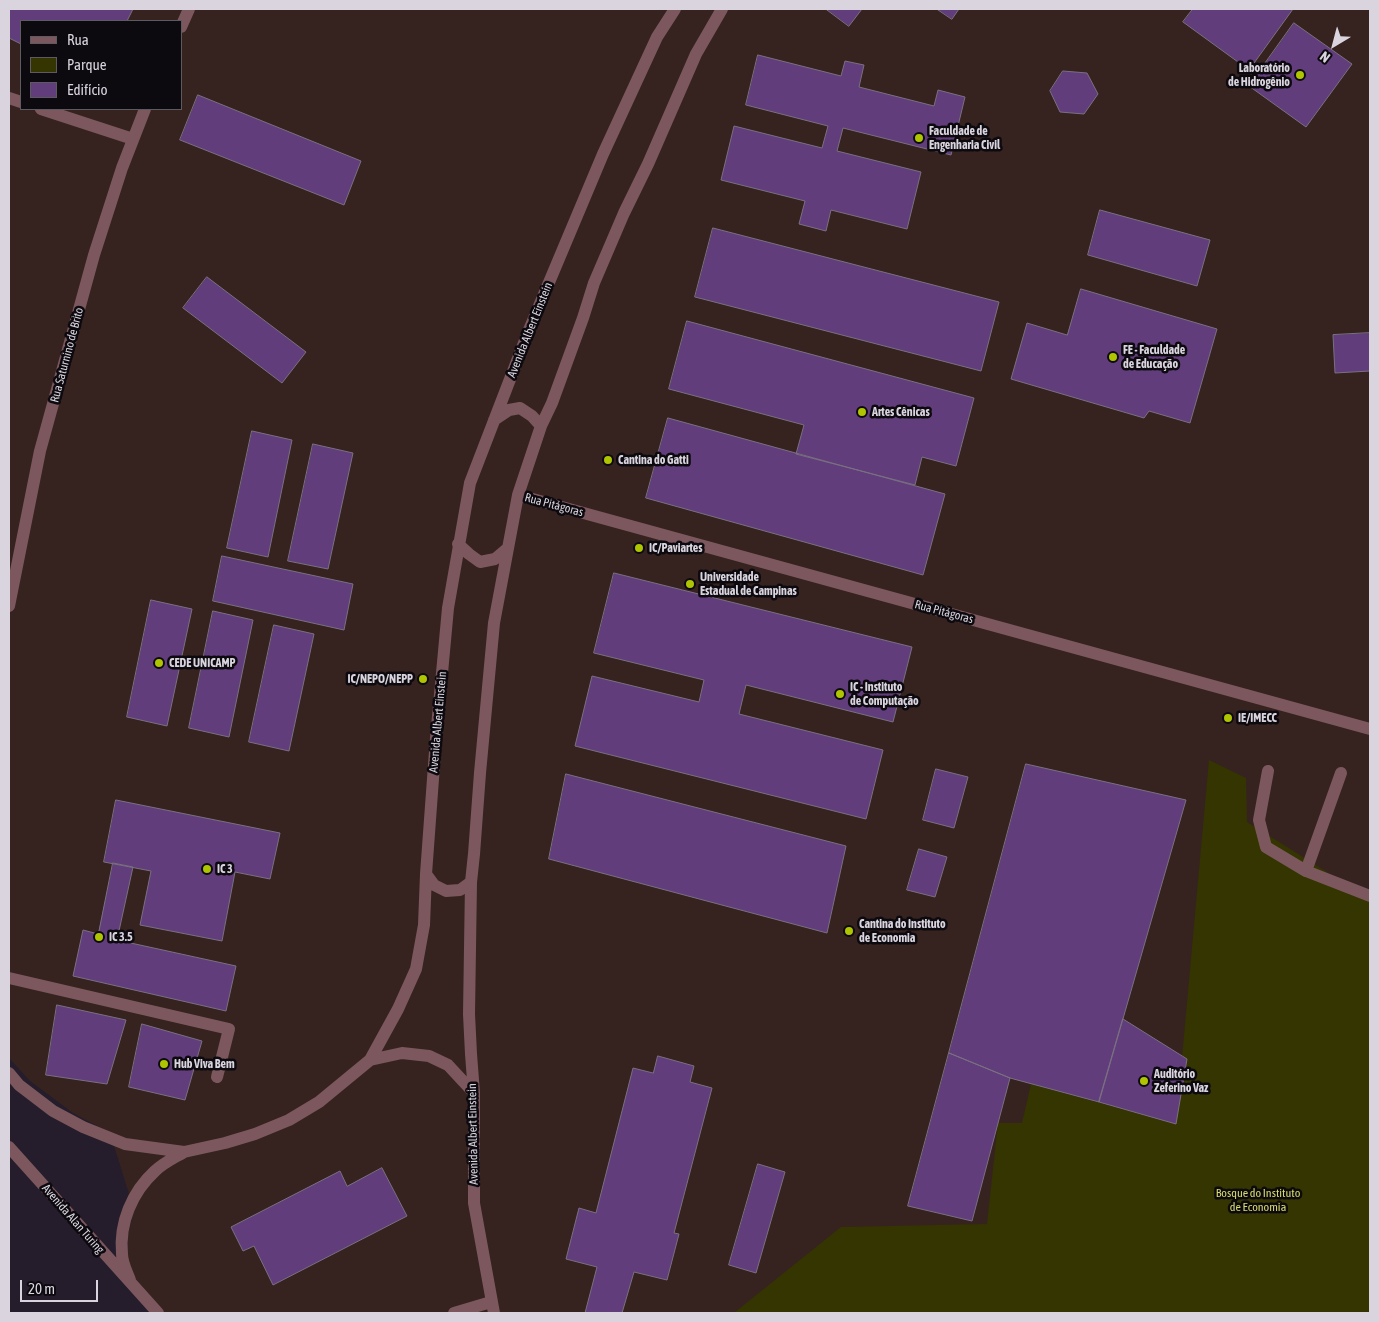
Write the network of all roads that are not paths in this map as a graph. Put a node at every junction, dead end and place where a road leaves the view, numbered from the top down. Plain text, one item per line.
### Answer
1 (190, 9) edge
2 (675, 9) edge
3 (722, 9) edge
4 (182, 25) edge
5 (44, 110) edge
6 (145, 110) edge
7 (133, 139) junction
8 (494, 420) junction
9 (541, 426) junction
10 (518, 495) junction
11 (458, 544) junction
12 (508, 548) junction
13 (9, 606) edge
14 (1370, 729) edge
15 (1268, 771) dead end
16 (1341, 774) dead end
17 (1306, 870) junction
18 (426, 874) junction
19 (470, 882) junction
20 (1370, 896) edge
21 (9, 978) edge
22 (370, 1060) junction
23 (9, 1073) edge
24 (217, 1077) dead end
25 (474, 1093) junction
26 (9, 1147) edge
27 (184, 1152) junction
28 (132, 1286) junction
29 (492, 1308) edge
30 (158, 1313) edge
31 (454, 1313) edge

1 - 4 street
2 - 8 street, Avenida Albert Einstein
3 - 9 street, Avenida Albert Einstein
5 - 7 street
6 - 7 street, Rua Saturnino de Brito
7 - 13 street, Rua Saturnino de Brito
8 - 9 street
8 - 11 street, Avenida Albert Einstein
9 - 10 street, Avenida Albert Einstein
10 - 12 street, Avenida Albert Einstein
10 - 14 street, Rua Pitágoras
11 - 12 street
11 - 18 street, Avenida Albert Einstein
12 - 19 street, Avenida Albert Einstein
15 - 17 street
16 - 17 street
17 - 20 street
18 - 19 street
18 - 22 street, Avenida Albert Einstein
19 - 25 street, Avenida Albert Einstein
21 - 24 street
22 - 25 street
22 - 27 street, Avenida Albert Einstein
23 - 27 street, Avenida Albert Einstein
25 - 29 street, Avenida Albert Einstein
26 - 28 street, Avenida Alan Turing
27 - 28 street
28 - 30 street, Avenida Alan Turing
29 - 31 street

